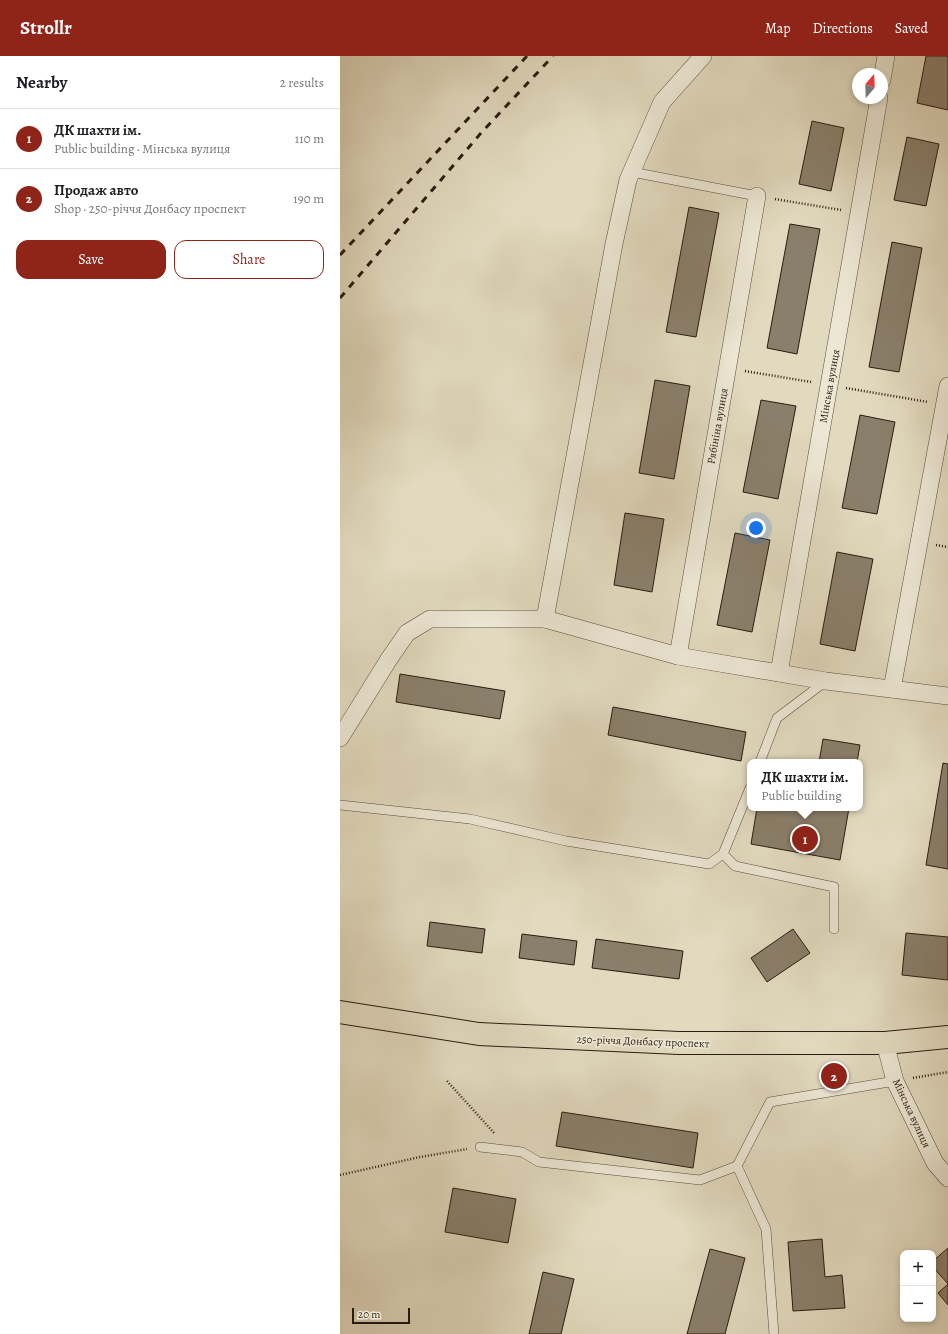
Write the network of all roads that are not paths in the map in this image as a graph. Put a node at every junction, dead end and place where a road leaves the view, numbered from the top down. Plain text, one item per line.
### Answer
1 (704, 56) edge
2 (886, 56) edge
3 (884, 68) edge
4 (878, 104) edge
5 (632, 172) junction
6 (757, 196) joint
7 (948, 386) edge
8 (546, 619) junction
9 (678, 656) junction
10 (779, 673) junction
11 (826, 681) junction
12 (892, 689) junction
13 (948, 696) edge
14 (340, 738) edge
15 (761, 759) edge
16 (747, 795) edge
17 (340, 805) edge
18 (723, 854) junction
19 (834, 929) dead end
20 (340, 1012) edge
21 (948, 1037) edge
22 (886, 1043) junction
23 (895, 1081) junction
24 (480, 1148) road end
25 (737, 1166) junction
26 (948, 1178) edge
27 (774, 1334) edge

1 - 5 street
2 - 3 street
4 - 10 street, Мінська вулиця
5 - 6 lane
5 - 8 street
6 - 9 street, Рябініна вулиця
7 - 12 street
8 - 9 street
8 - 14 street
9 - 10 street
10 - 11 street
11 - 12 street
11 - 15 lane
12 - 13 street
16 - 18 lane
17 - 18 lane
18 - 19 lane
20 - 22 main road, 250-річчя Донбасу проспект
21 - 22 main road, 250-річчя Донбасу проспект
22 - 23 street, Мінська вулиця
23 - 25 lane
23 - 26 street, Мінська вулиця
24 - 25 lane
25 - 27 lane

